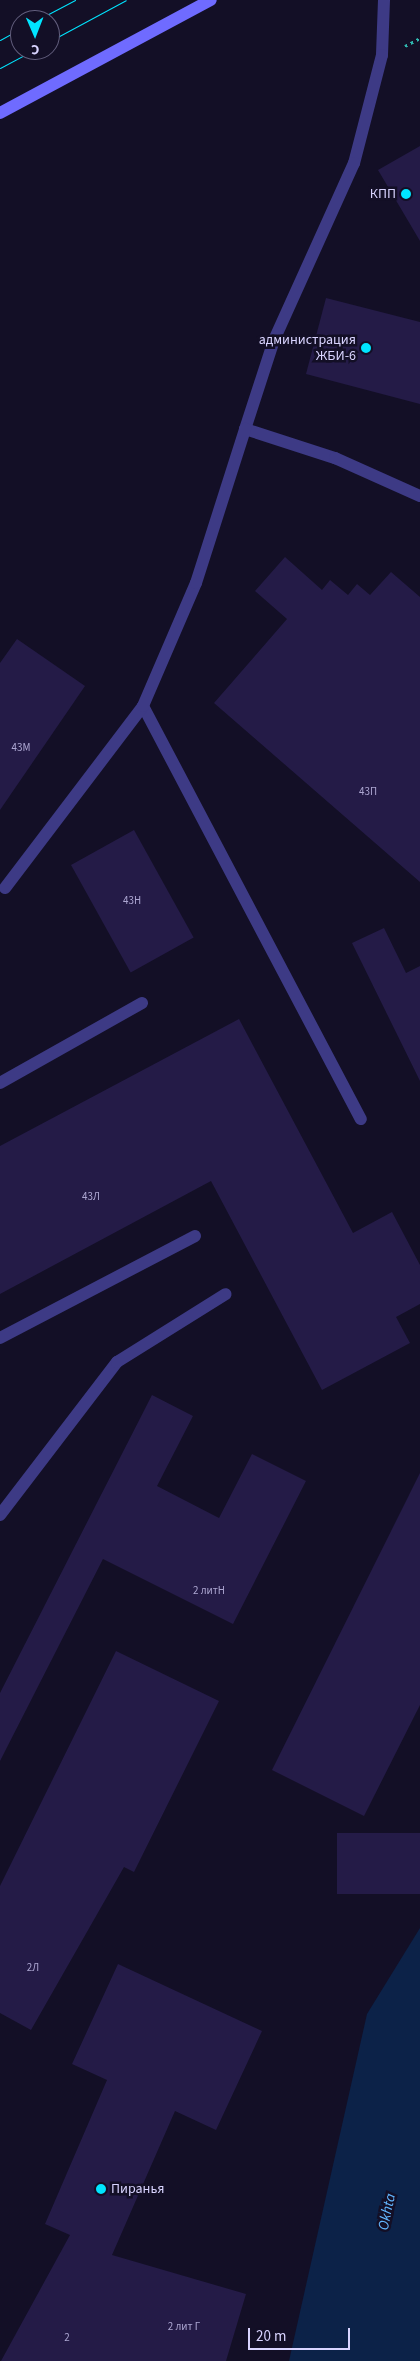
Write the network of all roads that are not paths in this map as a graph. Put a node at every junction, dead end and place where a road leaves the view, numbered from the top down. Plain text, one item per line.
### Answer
1 (211, 0) edge
2 (384, 0) edge
3 (0, 113) edge
4 (246, 429) junction
5 (420, 496) edge
6 (143, 706) junction
7 (5, 888) dead end
8 (142, 1003) dead end
9 (0, 1083) edge
10 (361, 1119) dead end
11 (195, 1236) dead end
12 (226, 1294) dead end
13 (0, 1338) edge
14 (0, 1515) edge

1 - 3 main road
2 - 4 lane
4 - 5 lane
4 - 6 lane
6 - 7 lane
6 - 10 lane
8 - 9 lane
11 - 13 lane
12 - 14 lane

